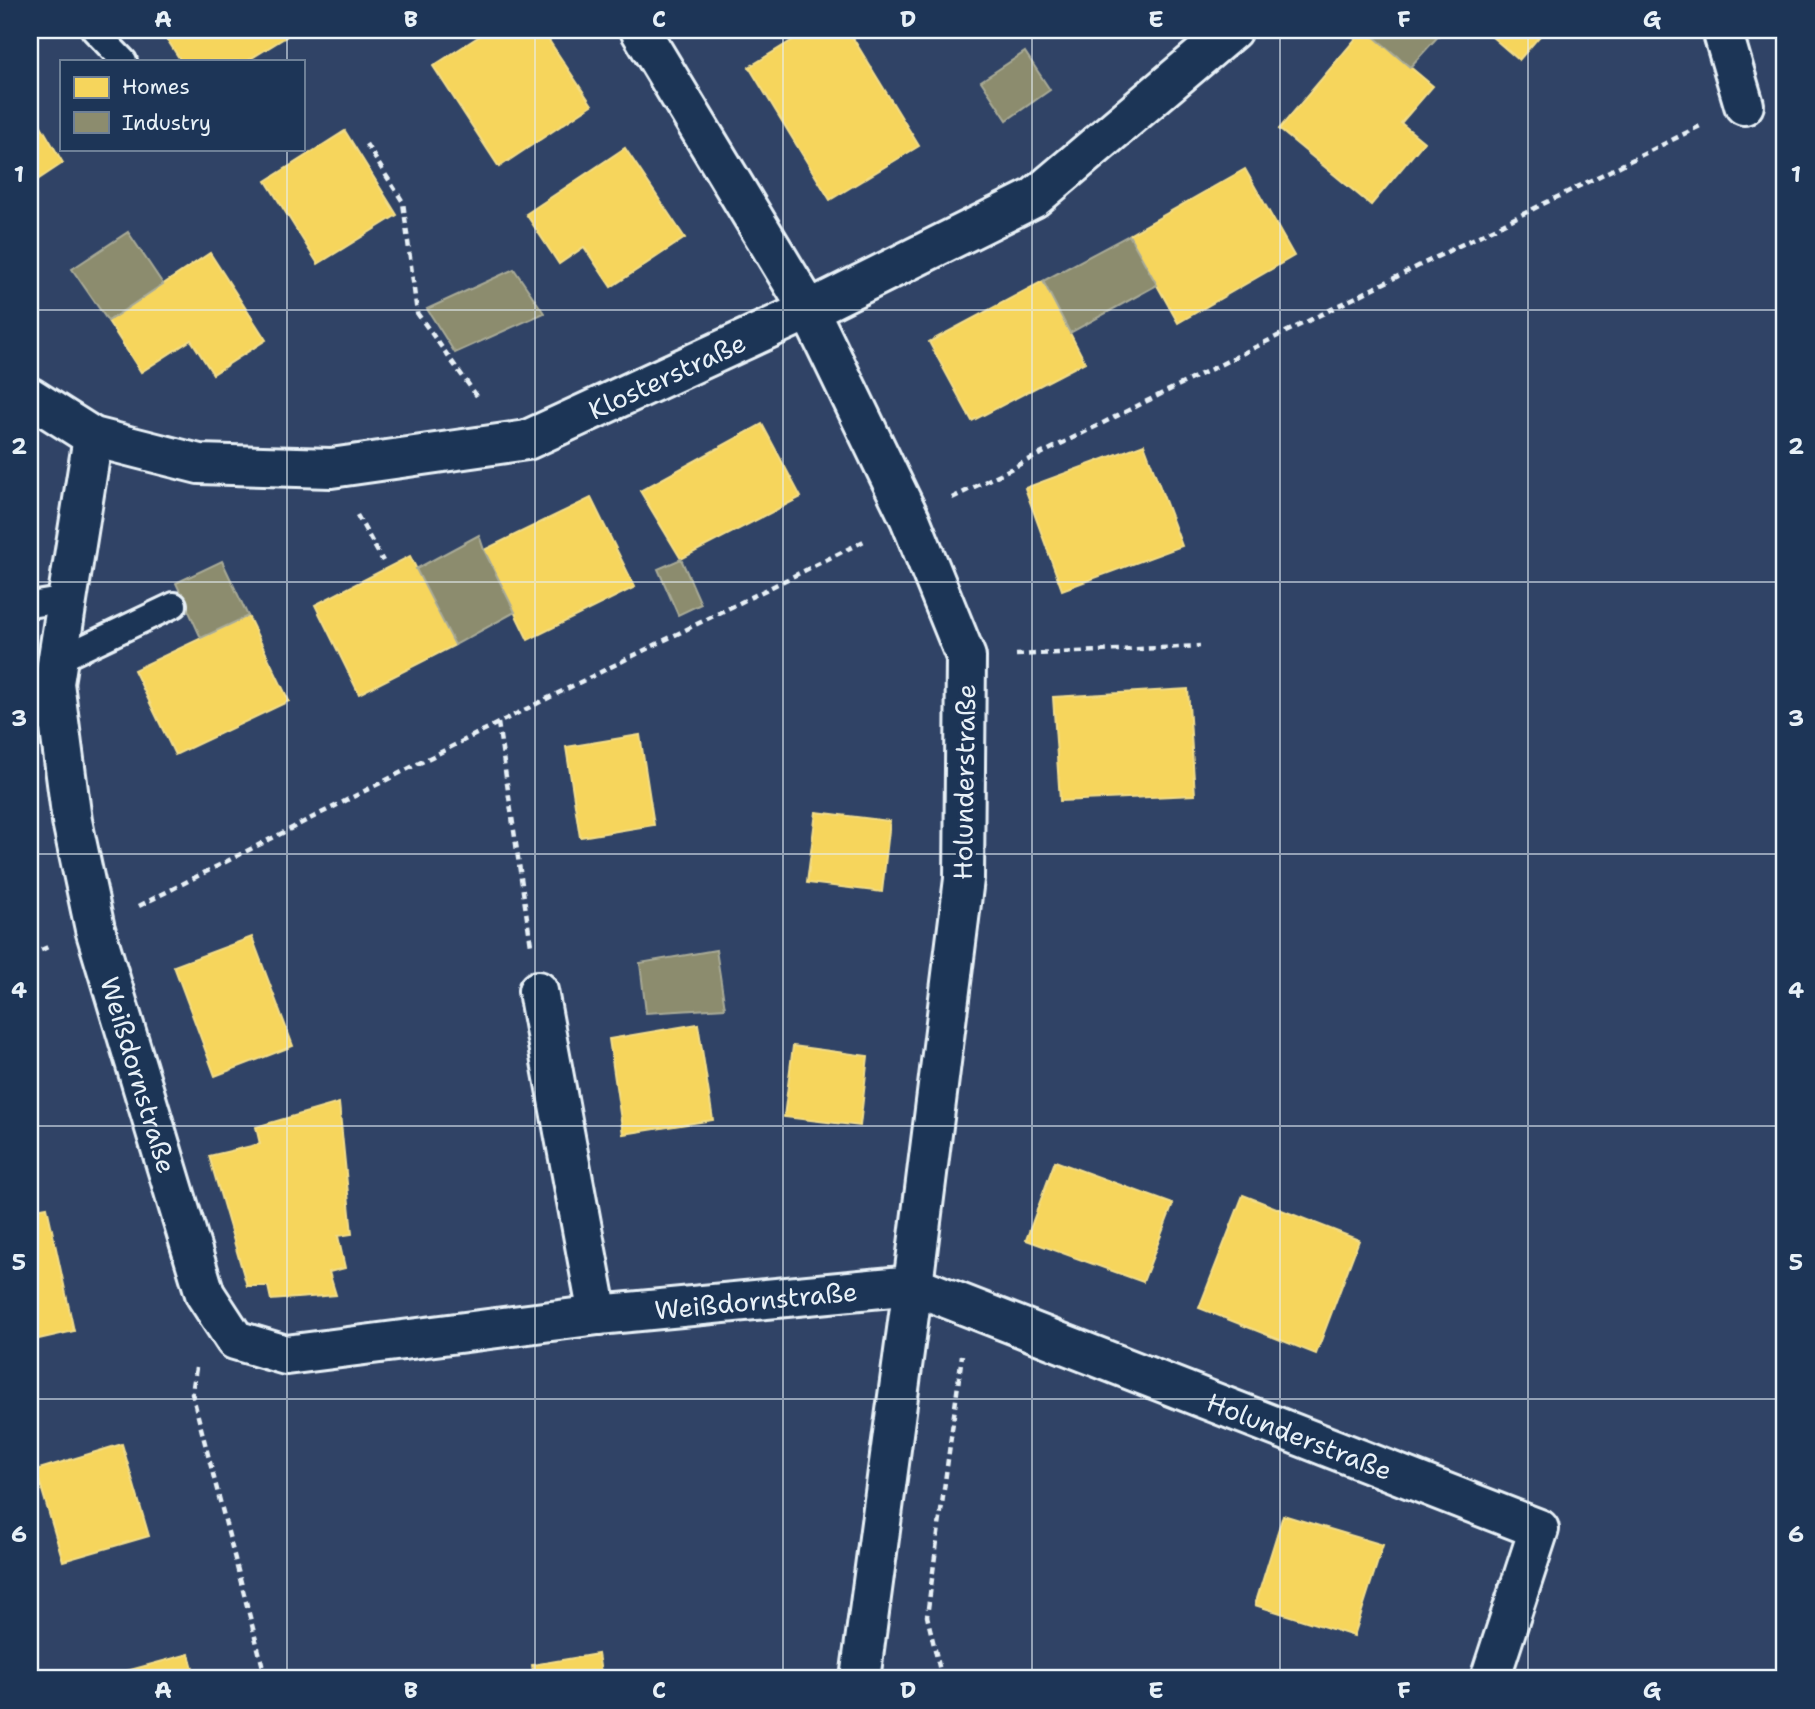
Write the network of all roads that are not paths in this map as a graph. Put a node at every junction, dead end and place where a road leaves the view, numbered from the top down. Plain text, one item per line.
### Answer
1 (94, 30) edge
2 (639, 30) edge
3 (1722, 30) edge
4 (1229, 31) edge
5 (123, 60) edge
6 (1744, 105) road end
7 (809, 310) junction
8 (30, 397) edge
9 (93, 437) junction
10 (67, 599) junction
11 (30, 605) edge
12 (174, 605) dead end
13 (58, 660) junction
14 (538, 991) road end
15 (913, 1285) junction
16 (597, 1315) junction
17 (860, 1679) edge
18 (1490, 1679) edge

1 - 5 lane
2 - 7 street, Holunderstraße
3 - 6 street
4 - 7 street, Klosterstraße
7 - 9 street, Klosterstraße
7 - 15 street, Holunderstraße
8 - 9 street, Klosterstraße
9 - 10 street, Weißdornstraße
10 - 11 lane
10 - 13 street, Weißdornstraße
12 - 13 lane
13 - 16 street, Weißdornstraße
14 - 16 street
15 - 16 street, Weißdornstraße
15 - 17 street, Holunderstraße
15 - 18 street, Holunderstraße

